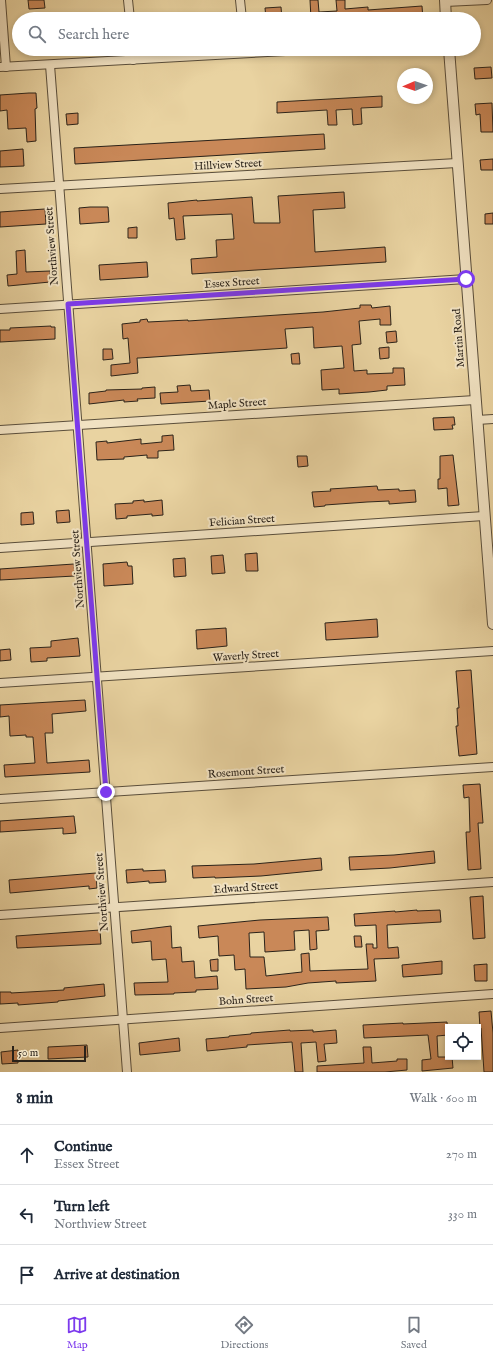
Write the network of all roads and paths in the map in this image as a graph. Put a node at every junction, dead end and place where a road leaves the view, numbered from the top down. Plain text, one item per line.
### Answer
1 (1, 0) edge
2 (128, 0) edge
3 (240, 0) edge
4 (487, 0) edge
5 (445, 1) edge
6 (129, 12) edge
7 (241, 12) edge
8 (446, 12) edge
9 (133, 56) edge
10 (182, 56) edge
11 (449, 56) edge
12 (133, 60) junction
13 (50, 65) junction
14 (3, 67) edge
15 (457, 163) junction
16 (59, 186) junction
17 (0, 189) edge
18 (466, 279) junction
19 (68, 304) junction
20 (0, 308) edge
21 (475, 400) junction
22 (493, 419) edge
23 (477, 420) junction
24 (78, 425) junction
25 (0, 430) edge
26 (484, 516) junction
27 (87, 542) junction
28 (0, 548) edge
29 (493, 624) edge
30 (493, 651) edge
31 (97, 676) junction
32 (0, 683) edge
33 (493, 767) edge
34 (106, 792) junction
35 (0, 799) edge
36 (493, 882) edge
37 (114, 908) junction
38 (0, 915) edge
39 (493, 994) edge
40 (123, 1020) junction
41 (0, 1028) edge
42 (126, 1072) edge

1 - 14 street
2 - 6 street
3 - 7 street
4 - 5 street
5 - 8 street
9 - 12 street
10 - 12 street
11 - 15 street, Martin Road
12 - 13 street
13 - 14 street
13 - 16 street, Northview Street
15 - 16 street, Hillview Street
15 - 18 street, Martin Road
16 - 17 street, Hillview Street
16 - 19 street, Northview Street
18 - 19 street, Essex Street
18 - 21 street, Martin Road
19 - 20 street, Essex Street
19 - 24 street, Northview Street
21 - 23 street, Martin Road
21 - 24 street, Maple Street
22 - 23 street
23 - 26 street, Martin Road
24 - 25 street, Maple Street
24 - 27 street, Northview Street
26 - 27 street, Felician Street
26 - 29 street, Martin Road
27 - 28 street, Felician Street
27 - 31 street, Northview Street
30 - 31 street, Waverly Street
31 - 32 street, Waverly Street
31 - 34 street, Northview Street
33 - 34 street, Rosemont Street
34 - 35 street, Rosemont Street
34 - 37 street, Northview Street
36 - 37 street, Edward Street
37 - 38 street, Edward Street
37 - 40 street, Northview Street
39 - 40 street, Bohn Street
40 - 41 street, Bohn Street
40 - 42 street, Northview Street

